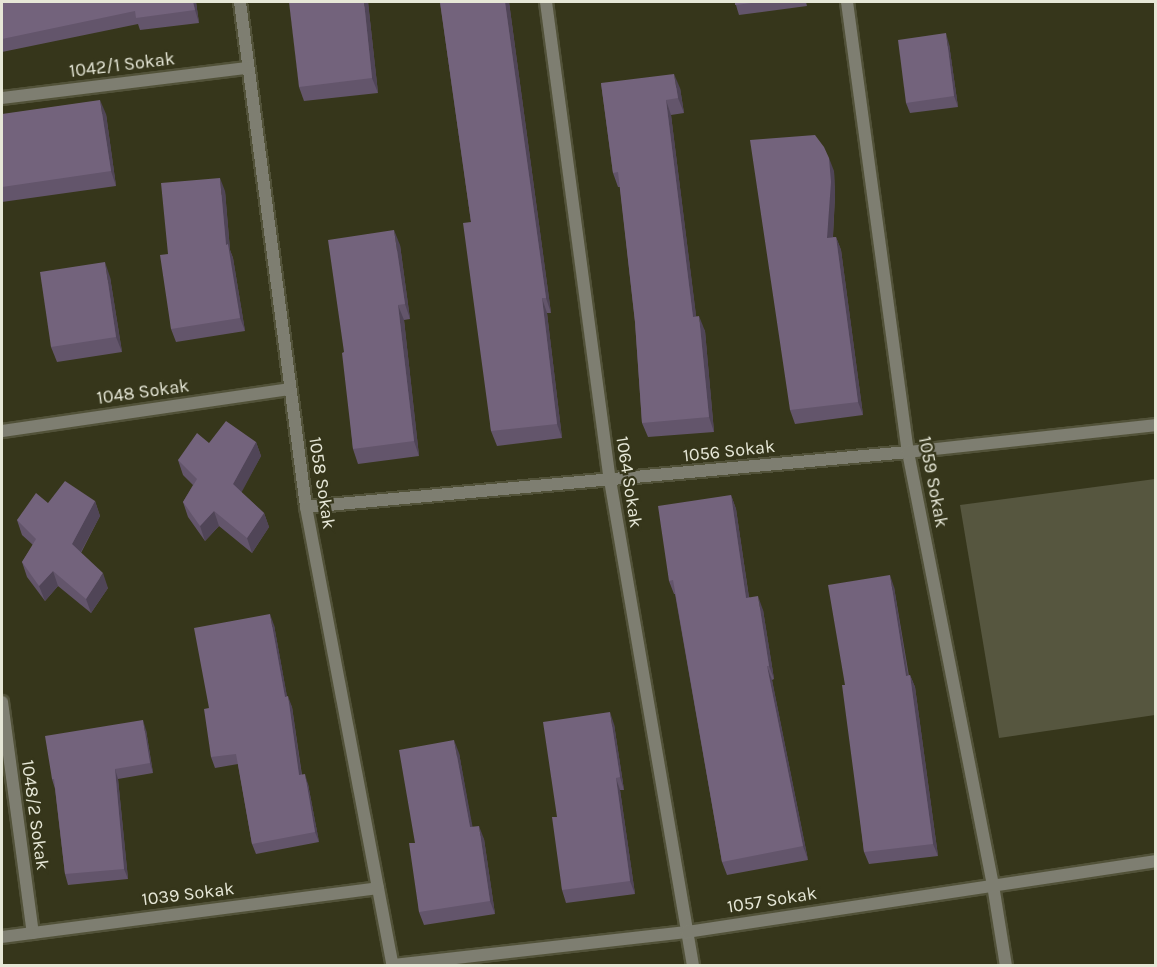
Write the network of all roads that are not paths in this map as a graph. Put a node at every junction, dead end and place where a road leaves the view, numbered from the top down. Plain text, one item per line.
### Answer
1 (240, 2) edge
2 (546, 2) edge
3 (847, 2) edge
4 (247, 68) junction
5 (2, 98) edge
6 (290, 389) junction
7 (1155, 425) edge
8 (2, 431) edge
9 (908, 452) junction
10 (610, 480) junction
11 (306, 507) junction
12 (2, 702) edge
13 (1155, 861) edge
14 (993, 885) junction
15 (378, 888) junction
16 (687, 932) junction
17 (33, 933) junction
18 (2, 937) edge
19 (393, 965) edge
20 (693, 966) edge
21 (1006, 966) edge

1 - 4 street, 1058 Sokak
2 - 10 street, 1064 Sokak
3 - 9 street, 1059 Sokak
4 - 5 street, 1042/1 Sokak
4 - 6 street, 1058 Sokak
6 - 8 street, 1048 Sokak
6 - 11 street, 1058 Sokak
7 - 9 street, 1056 Sokak
9 - 10 street, 1056 Sokak
9 - 14 street, 1059 Sokak
10 - 11 street, 1056 Sokak
10 - 16 street, 1064 Sokak
11 - 15 street, 1058 Sokak
12 - 17 street, 1048/2 Sokak
13 - 14 street, 1057 Sokak
14 - 16 street, 1057 Sokak
14 - 21 street, 1059 Sokak
15 - 17 street, 1039 Sokak
15 - 19 street, 1058 Sokak
16 - 19 street, 1057 Sokak
16 - 20 street, 1064 Sokak
17 - 18 street, 1039 Sokak

